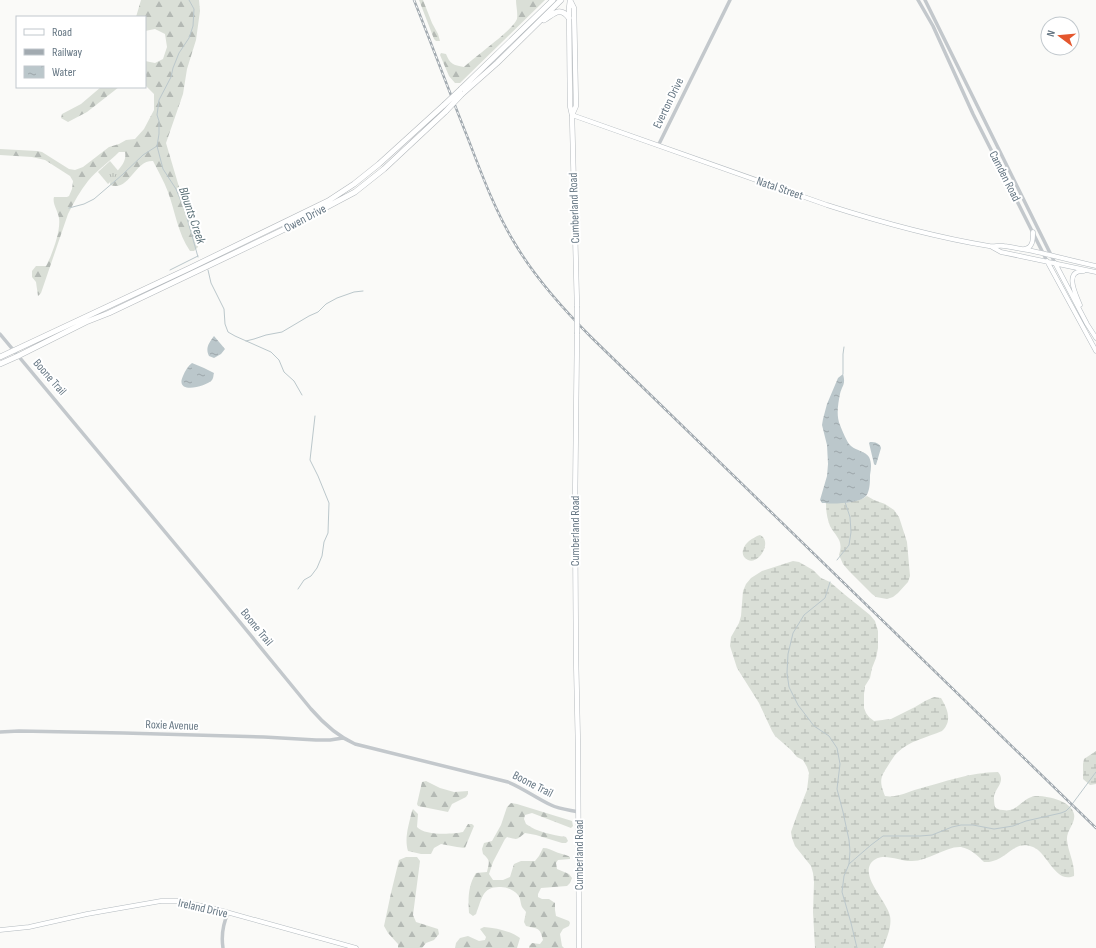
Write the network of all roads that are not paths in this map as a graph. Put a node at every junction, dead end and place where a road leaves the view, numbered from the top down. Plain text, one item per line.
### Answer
1 (553, 0) edge
2 (561, 0) edge
3 (570, 0) edge
4 (730, 0) edge
5 (918, 0) edge
6 (925, 0) edge
7 (569, 18) junction
8 (536, 24) junction
9 (462, 92) junction
10 (572, 115) junction
11 (658, 146) junction
12 (379, 165) junction
13 (349, 187) junction
14 (355, 192) junction
15 (324, 208) junction
16 (1033, 232) junction
17 (992, 247) junction
18 (1021, 249) junction
19 (1042, 253) junction
20 (1050, 255) junction
21 (1047, 261) junction
22 (1055, 263) junction
23 (197, 264) junction
24 (1096, 266) edge
25 (1096, 272) edge
26 (165, 279) junction
27 (169, 285) junction
28 (144, 296) junction
29 (1087, 324) junction
30 (0, 334) edge
31 (1096, 338) edge
32 (14, 350) junction
33 (1096, 351) edge
34 (18, 356) junction
35 (0, 357) edge
36 (0, 364) edge
37 (0, 732) edge
38 (343, 738) junction
39 (578, 812) junction
40 (228, 913) junction
41 (0, 930) edge
42 (223, 948) edge
43 (356, 948) edge
44 (579, 948) edge

1 - 9 highway, Owen Drive
2 - 8 highway, Owen Drive
3 - 7 main road, Cumberland Road
3 - 10 main road, Cumberland Road
4 - 11 street, Everton Drive
5 - 16 street, Camden Road
6 - 20 street, Camden Road
7 - 8 highway
7 - 10 main road, Cumberland Road
8 - 9 highway, Owen Drive
9 - 12 highway, Owen Drive, bridge
9 - 14 highway, Owen Drive, bridge
10 - 11 main road, Natal Street
10 - 39 main road, Cumberland Road, bridge
11 - 17 main road, Natal Street
12 - 13 highway, Owen Drive
12 - 14 highway
13 - 15 highway
13 - 23 highway, Owen Drive
14 - 15 highway, Owen Drive
15 - 27 highway, Owen Drive
16 - 18 main road
16 - 19 street, Camden Road
17 - 18 main road, Natal Street
17 - 21 main road, Natal Street
18 - 19 main road, Natal Street
19 - 20 main road, Natal Street
19 - 21 street, Camden Road
20 - 22 street, Camden Road
20 - 24 main road, Natal Street
21 - 22 main road, Natal Street
21 - 33 main road, Camden Road
22 - 25 main road, Natal Street
22 - 29 main road, Camden Road
23 - 26 highway, Owen Drive
23 - 27 highway
25 - 29 main road
26 - 28 highway
26 - 32 highway, Owen Drive
27 - 28 highway, Owen Drive
28 - 34 highway, Owen Drive
29 - 31 main road, Camden Road
30 - 32 street, Boone Trail
32 - 34 street, Boone Trail
32 - 35 highway, Owen Drive
34 - 36 highway, Owen Drive
34 - 38 street, Boone Trail
37 - 38 street, Roxie Avenue
38 - 39 street, Boone Trail
39 - 44 main road, Cumberland Road
40 - 41 main road, Ireland Drive
40 - 42 street
40 - 43 main road, Ireland Drive

